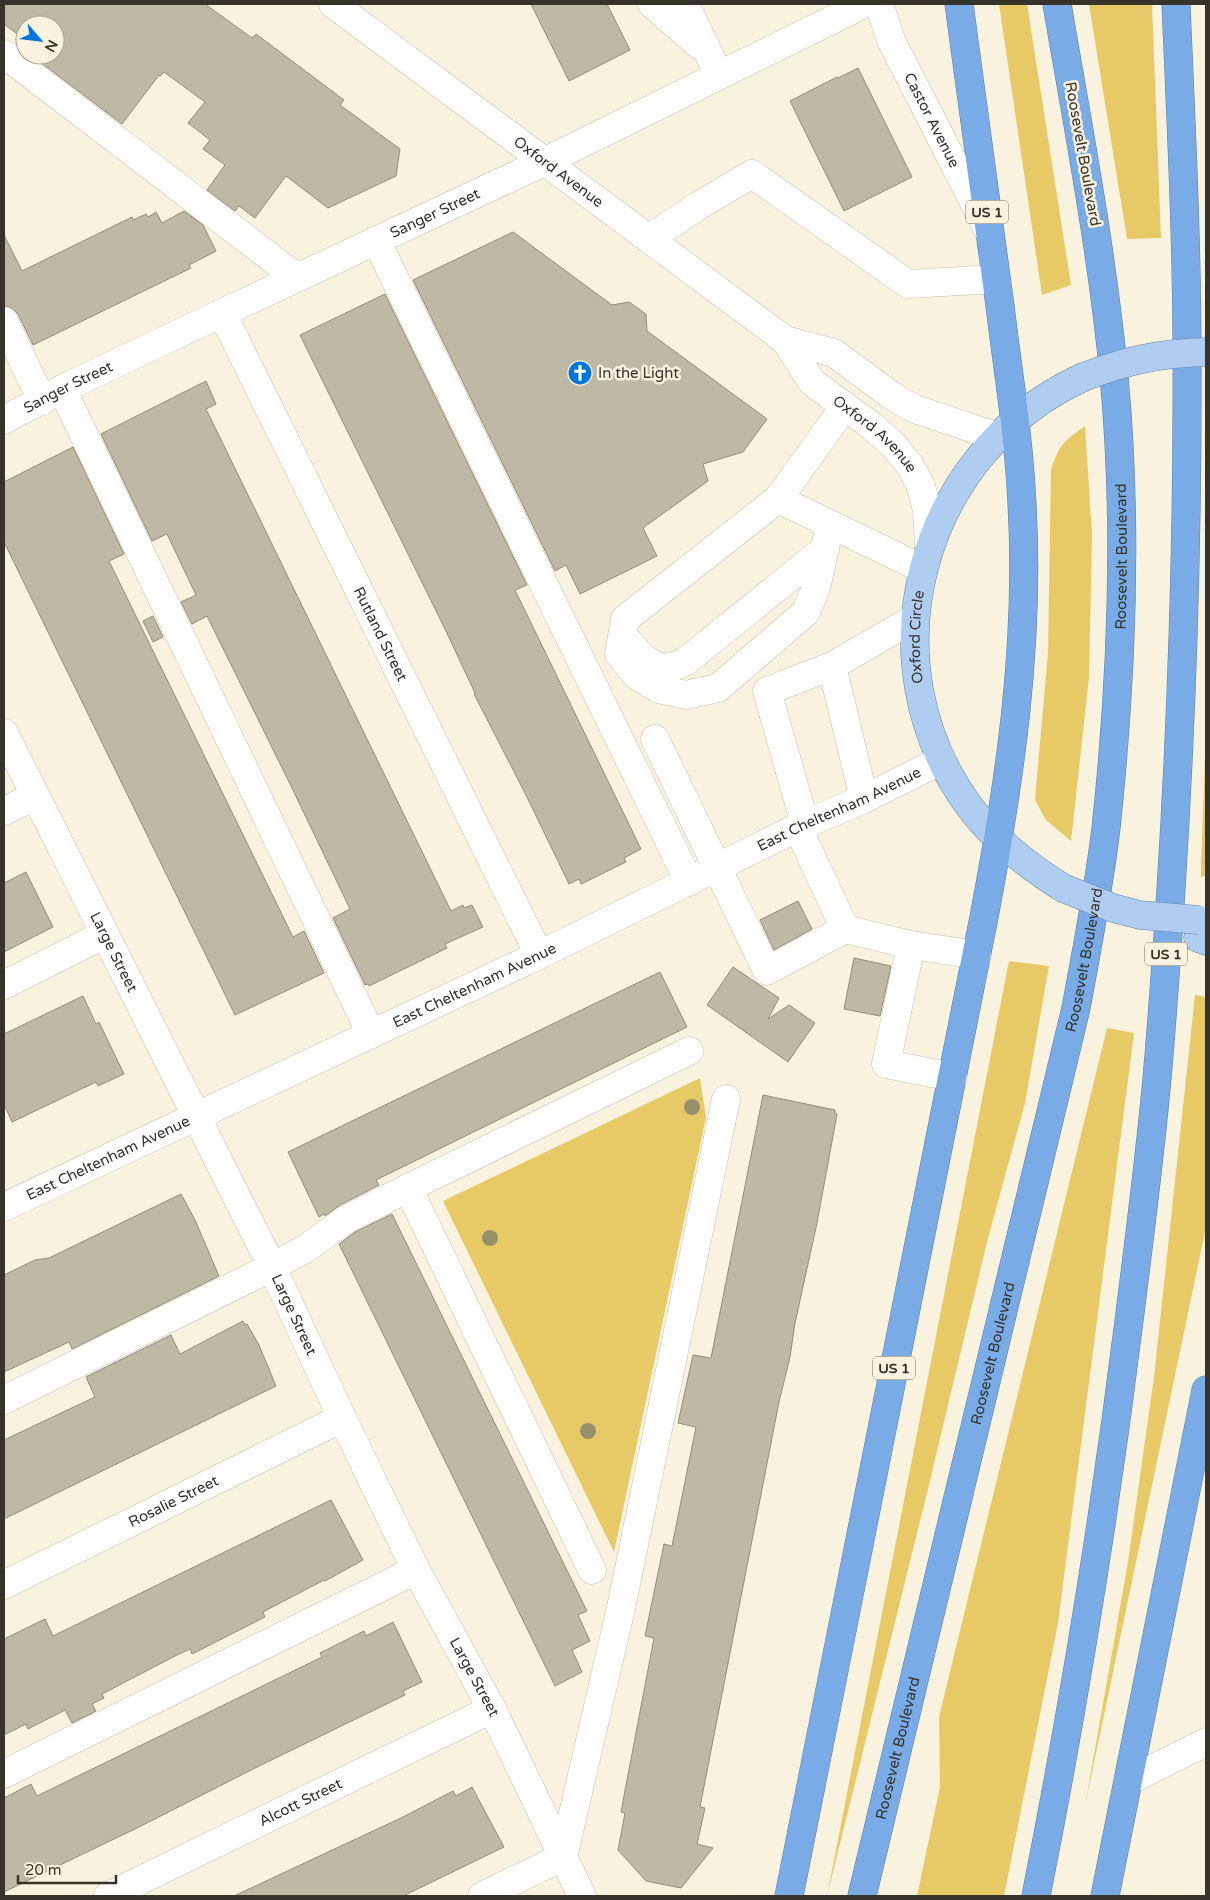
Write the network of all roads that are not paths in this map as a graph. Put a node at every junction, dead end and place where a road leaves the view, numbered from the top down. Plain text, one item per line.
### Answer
1 (333, 4) edge
2 (652, 4) edge
3 (685, 4) edge
4 (864, 4) edge
5 (879, 4) edge
6 (959, 4) edge
7 (1057, 4) edge
8 (1176, 4) edge
9 (4, 54) edge
10 (714, 64) junction
11 (546, 161) junction
12 (990, 234) junction
13 (650, 238) junction
14 (376, 240) junction
15 (296, 278) junction
16 (996, 279) junction
17 (222, 313) junction
18 (4, 321) edge
19 (786, 340) junction
20 (1206, 352) edge
21 (52, 395) junction
22 (845, 406) junction
23 (4, 420) edge
24 (1006, 428) junction
25 (778, 499) junction
26 (828, 537) junction
27 (926, 557) junction
28 (915, 618) junction
29 (622, 634) junction
30 (832, 666) junction
31 (4, 733) edge
32 (655, 738) dead end
33 (942, 760) junction
34 (35, 796) junction
35 (864, 799) junction
36 (4, 811) edge
37 (801, 826) junction
38 (999, 839) junction
39 (717, 868) junction
40 (689, 882) junction
41 (845, 929) junction
42 (1202, 930) edge
43 (105, 934) junction
44 (911, 945) junction
45 (539, 955) junction
46 (977, 955) junction
47 (4, 985) edge
48 (371, 1034) junction
49 (689, 1051) dead end
50 (953, 1077) junction
51 (726, 1099) dead end
52 (196, 1116) junction
53 (408, 1188) junction
54 (4, 1207) edge
55 (272, 1267) junction
56 (4, 1400) edge
57 (1205, 1404) edge
58 (342, 1418) junction
59 (416, 1570) junction
60 (592, 1570) dead end
61 (4, 1585) edge
62 (492, 1709) junction
63 (1206, 1742) edge
64 (4, 1774) edge
65 (1128, 1781) junction
66 (563, 1857) junction
67 (108, 1896) edge
68 (482, 1896) edge
69 (582, 1896) edge
70 (789, 1896) edge
71 (862, 1896) edge
72 (1036, 1896) edge
73 (1105, 1896) edge

1 - 11 street, Oxford Avenue
2 - 10 street
3 - 10 street
4 - 10 street, Sanger Street
5 - 12 street, Castor Avenue
6 - 12 highway, US 1
7 - 71 highway, Roosevelt Boulevard
8 - 72 highway, US 1
9 - 15 street
10 - 11 street, Sanger Street
11 - 13 street, Oxford Avenue
11 - 14 street, Sanger Street
12 - 16 highway, US 1
13 - 16 street
13 - 19 street, Oxford Avenue
14 - 15 street, Sanger Street
14 - 40 street
15 - 17 street, Sanger Street
16 - 24 highway, US 1
17 - 21 street, Sanger Street
17 - 45 street, Rutland Street
18 - 21 street
19 - 22 street, Oxford Avenue
19 - 24 street, Oxford Avenue
20 - 24 main road, Oxford Circle, bridge
21 - 23 street, Sanger Street
21 - 48 street
22 - 25 street
22 - 27 street, Oxford Avenue
24 - 27 main road, Oxford Circle
24 - 38 highway, US 1
25 - 26 street
25 - 29 street
26 - 27 street
26 - 29 street
26 - 29 street
27 - 28 main road, Oxford Circle
28 - 30 street
28 - 33 main road, Oxford Circle
30 - 35 street
30 - 37 street
31 - 34 street, Large Street
32 - 39 street
33 - 35 street, East Cheltenham Avenue
33 - 38 main road, Oxford Circle
34 - 36 street
34 - 43 street, Large Street
35 - 37 street, East Cheltenham Avenue
37 - 39 street, East Cheltenham Avenue
37 - 41 street
38 - 42 main road, Oxford Circle, bridge
38 - 46 highway, US 1
39 - 40 street, East Cheltenham Avenue
39 - 41 street
40 - 45 street, East Cheltenham Avenue
41 - 44 street
43 - 47 street
43 - 52 street, Large Street
44 - 46 street
44 - 50 street
45 - 48 street, East Cheltenham Avenue
46 - 50 highway, US 1
48 - 52 street, East Cheltenham Avenue
49 - 53 street
50 - 70 highway, US 1
51 - 66 street
52 - 54 street, East Cheltenham Avenue
52 - 55 street, Large Street
53 - 55 street
53 - 60 street
55 - 56 street
55 - 58 street, Large Street
57 - 65 highway
58 - 59 street, Large Street
58 - 61 street, Rosalie Street
59 - 62 street, Large Street
59 - 64 street
62 - 66 street, Large Street
62 - 67 street, Alcott Street
63 - 65 street
65 - 73 highway
66 - 68 street
66 - 69 street, Large Street

